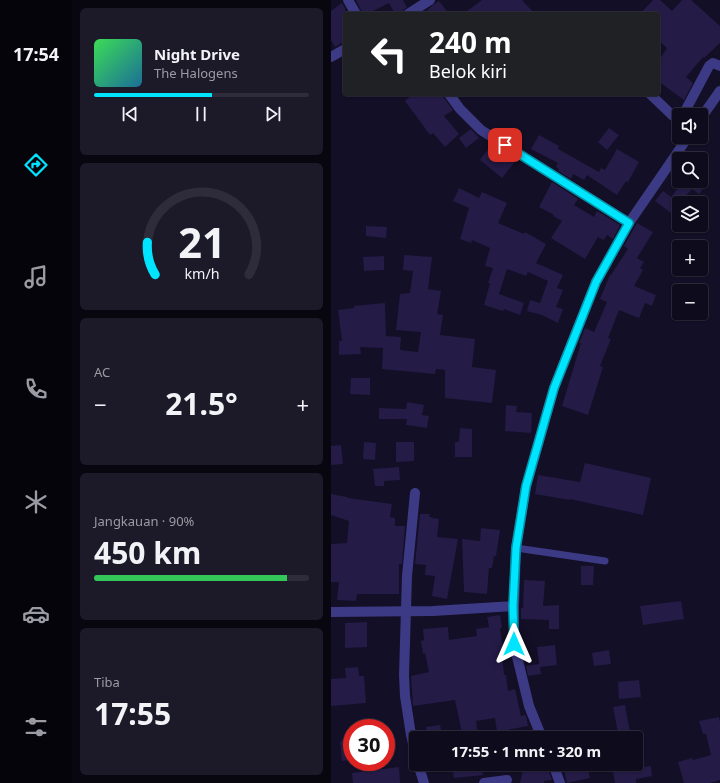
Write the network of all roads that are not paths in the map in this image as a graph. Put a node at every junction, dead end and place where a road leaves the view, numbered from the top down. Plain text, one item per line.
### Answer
1 (348, 0) edge
2 (430, 0) edge
3 (354, 12) edge
4 (411, 12) edge
5 (343, 50) edge
6 (331, 57) edge
7 (720, 66) edge
8 (450, 96) edge
9 (652, 96) edge
10 (718, 98) edge
11 (687, 108) edge
12 (708, 110) edge
13 (672, 115) edge
14 (683, 144) edge
15 (629, 223) junction
16 (415, 493) dead end
17 (516, 548) junction
18 (605, 561) dead end
19 (513, 606) junction
20 (406, 610) junction
21 (331, 612) edge
22 (411, 731) edge
23 (539, 731) edge
24 (420, 771) edge
25 (556, 771) edge
26 (507, 780) dead end
27 (423, 783) edge
28 (484, 783) edge
29 (560, 783) edge

1 - 3 street
2 - 4 street
5 - 6 street
7 - 11 street
8 - 15 street
9 - 13 street
10 - 12 street
14 - 15 street
15 - 17 street
16 - 20 street
17 - 18 lane
17 - 19 street
19 - 20 street
19 - 23 street
20 - 21 street
20 - 22 street
24 - 27 street
25 - 29 street
26 - 28 street

